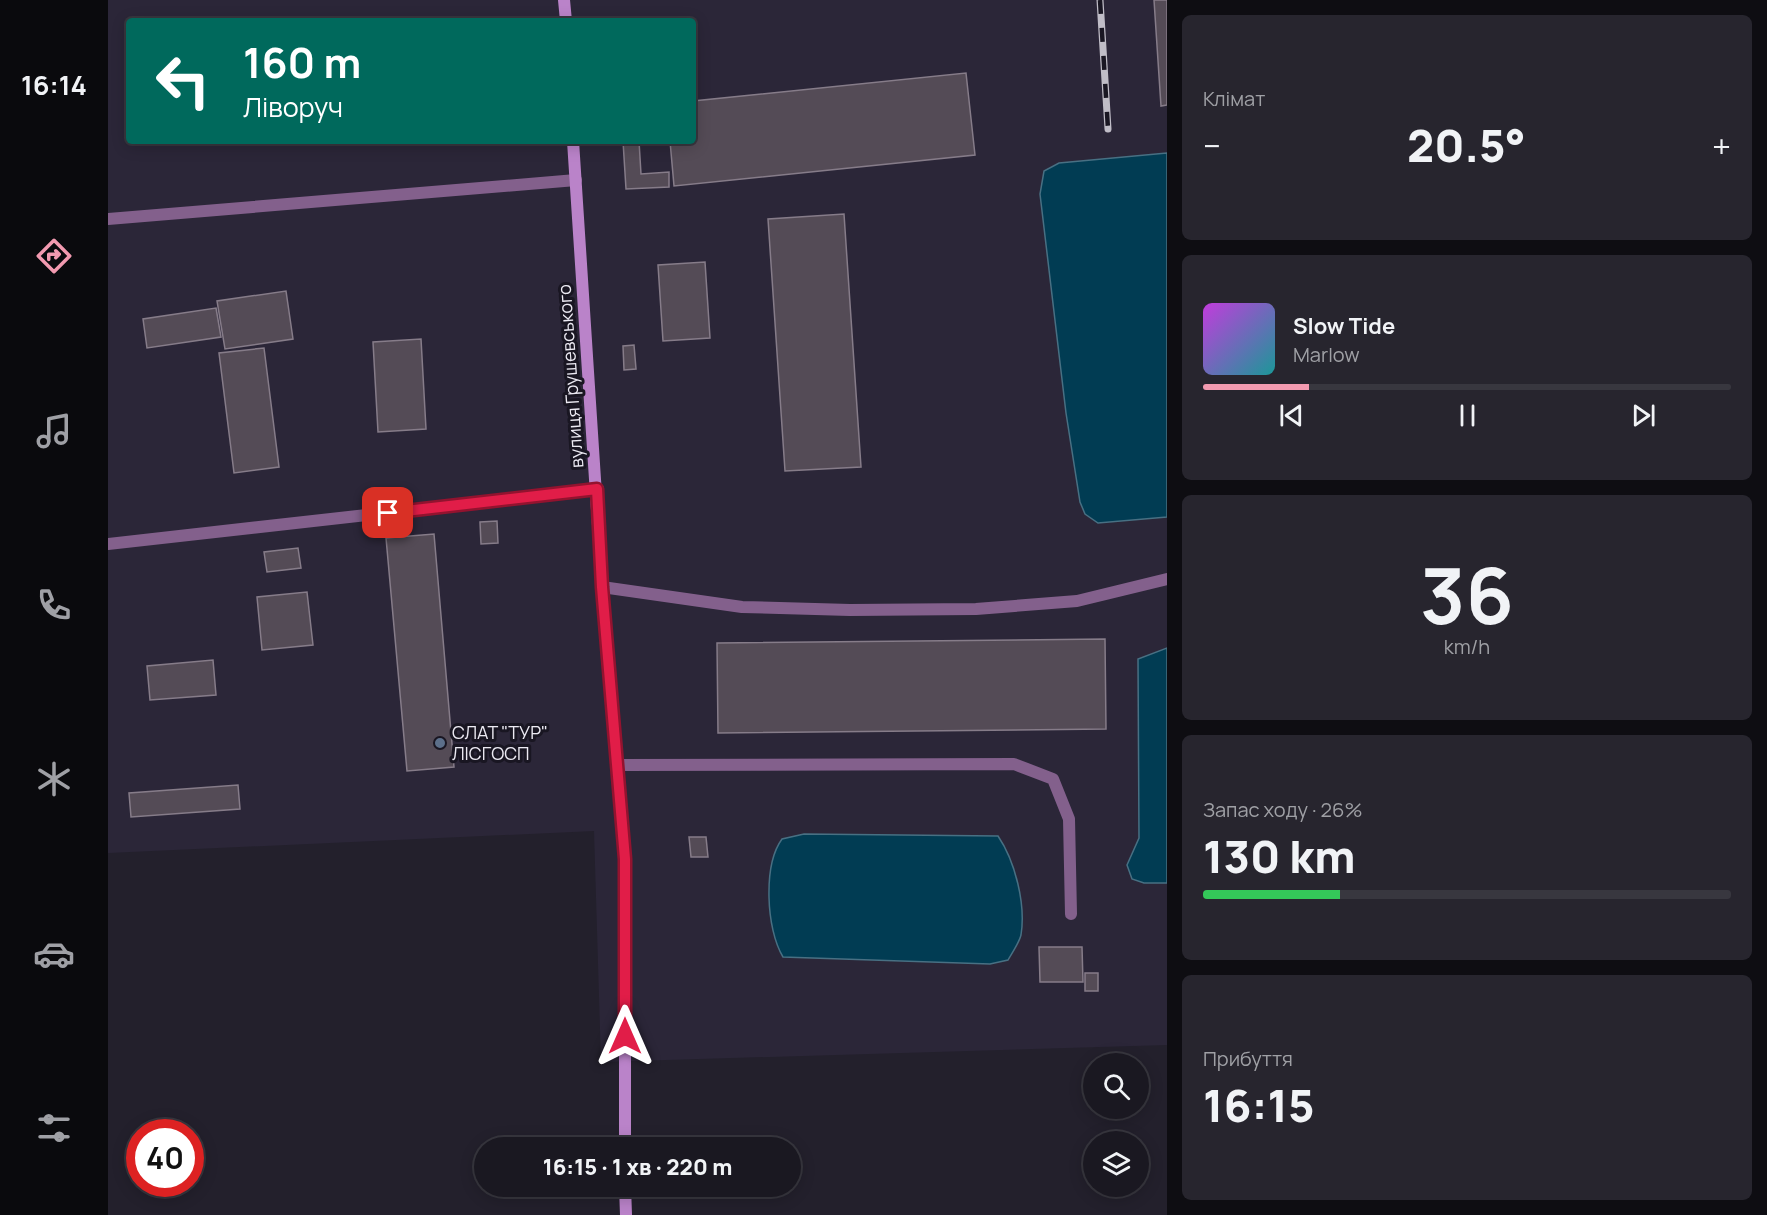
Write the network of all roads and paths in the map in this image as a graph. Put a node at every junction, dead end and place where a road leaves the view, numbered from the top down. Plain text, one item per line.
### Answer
1 (564, 0) edge
2 (566, 18) edge
3 (573, 144) edge
4 (576, 180) junction
5 (108, 219) edge
6 (597, 489) junction
7 (108, 544) edge
8 (1167, 579) edge
9 (602, 587) junction
10 (618, 765) junction
11 (1071, 914) dead end
12 (625, 1137) edge
13 (626, 1197) edge
14 (626, 1215) edge

1 - 2 street
3 - 4 street, вулиця Грушевського
4 - 5 street
4 - 6 street, вулиця Грушевського
6 - 7 street
6 - 9 street, вулиця Грушевського
8 - 9 street
9 - 10 street, вулиця Грушевського
10 - 11 street
10 - 12 street, вулиця Грушевського
13 - 14 street

